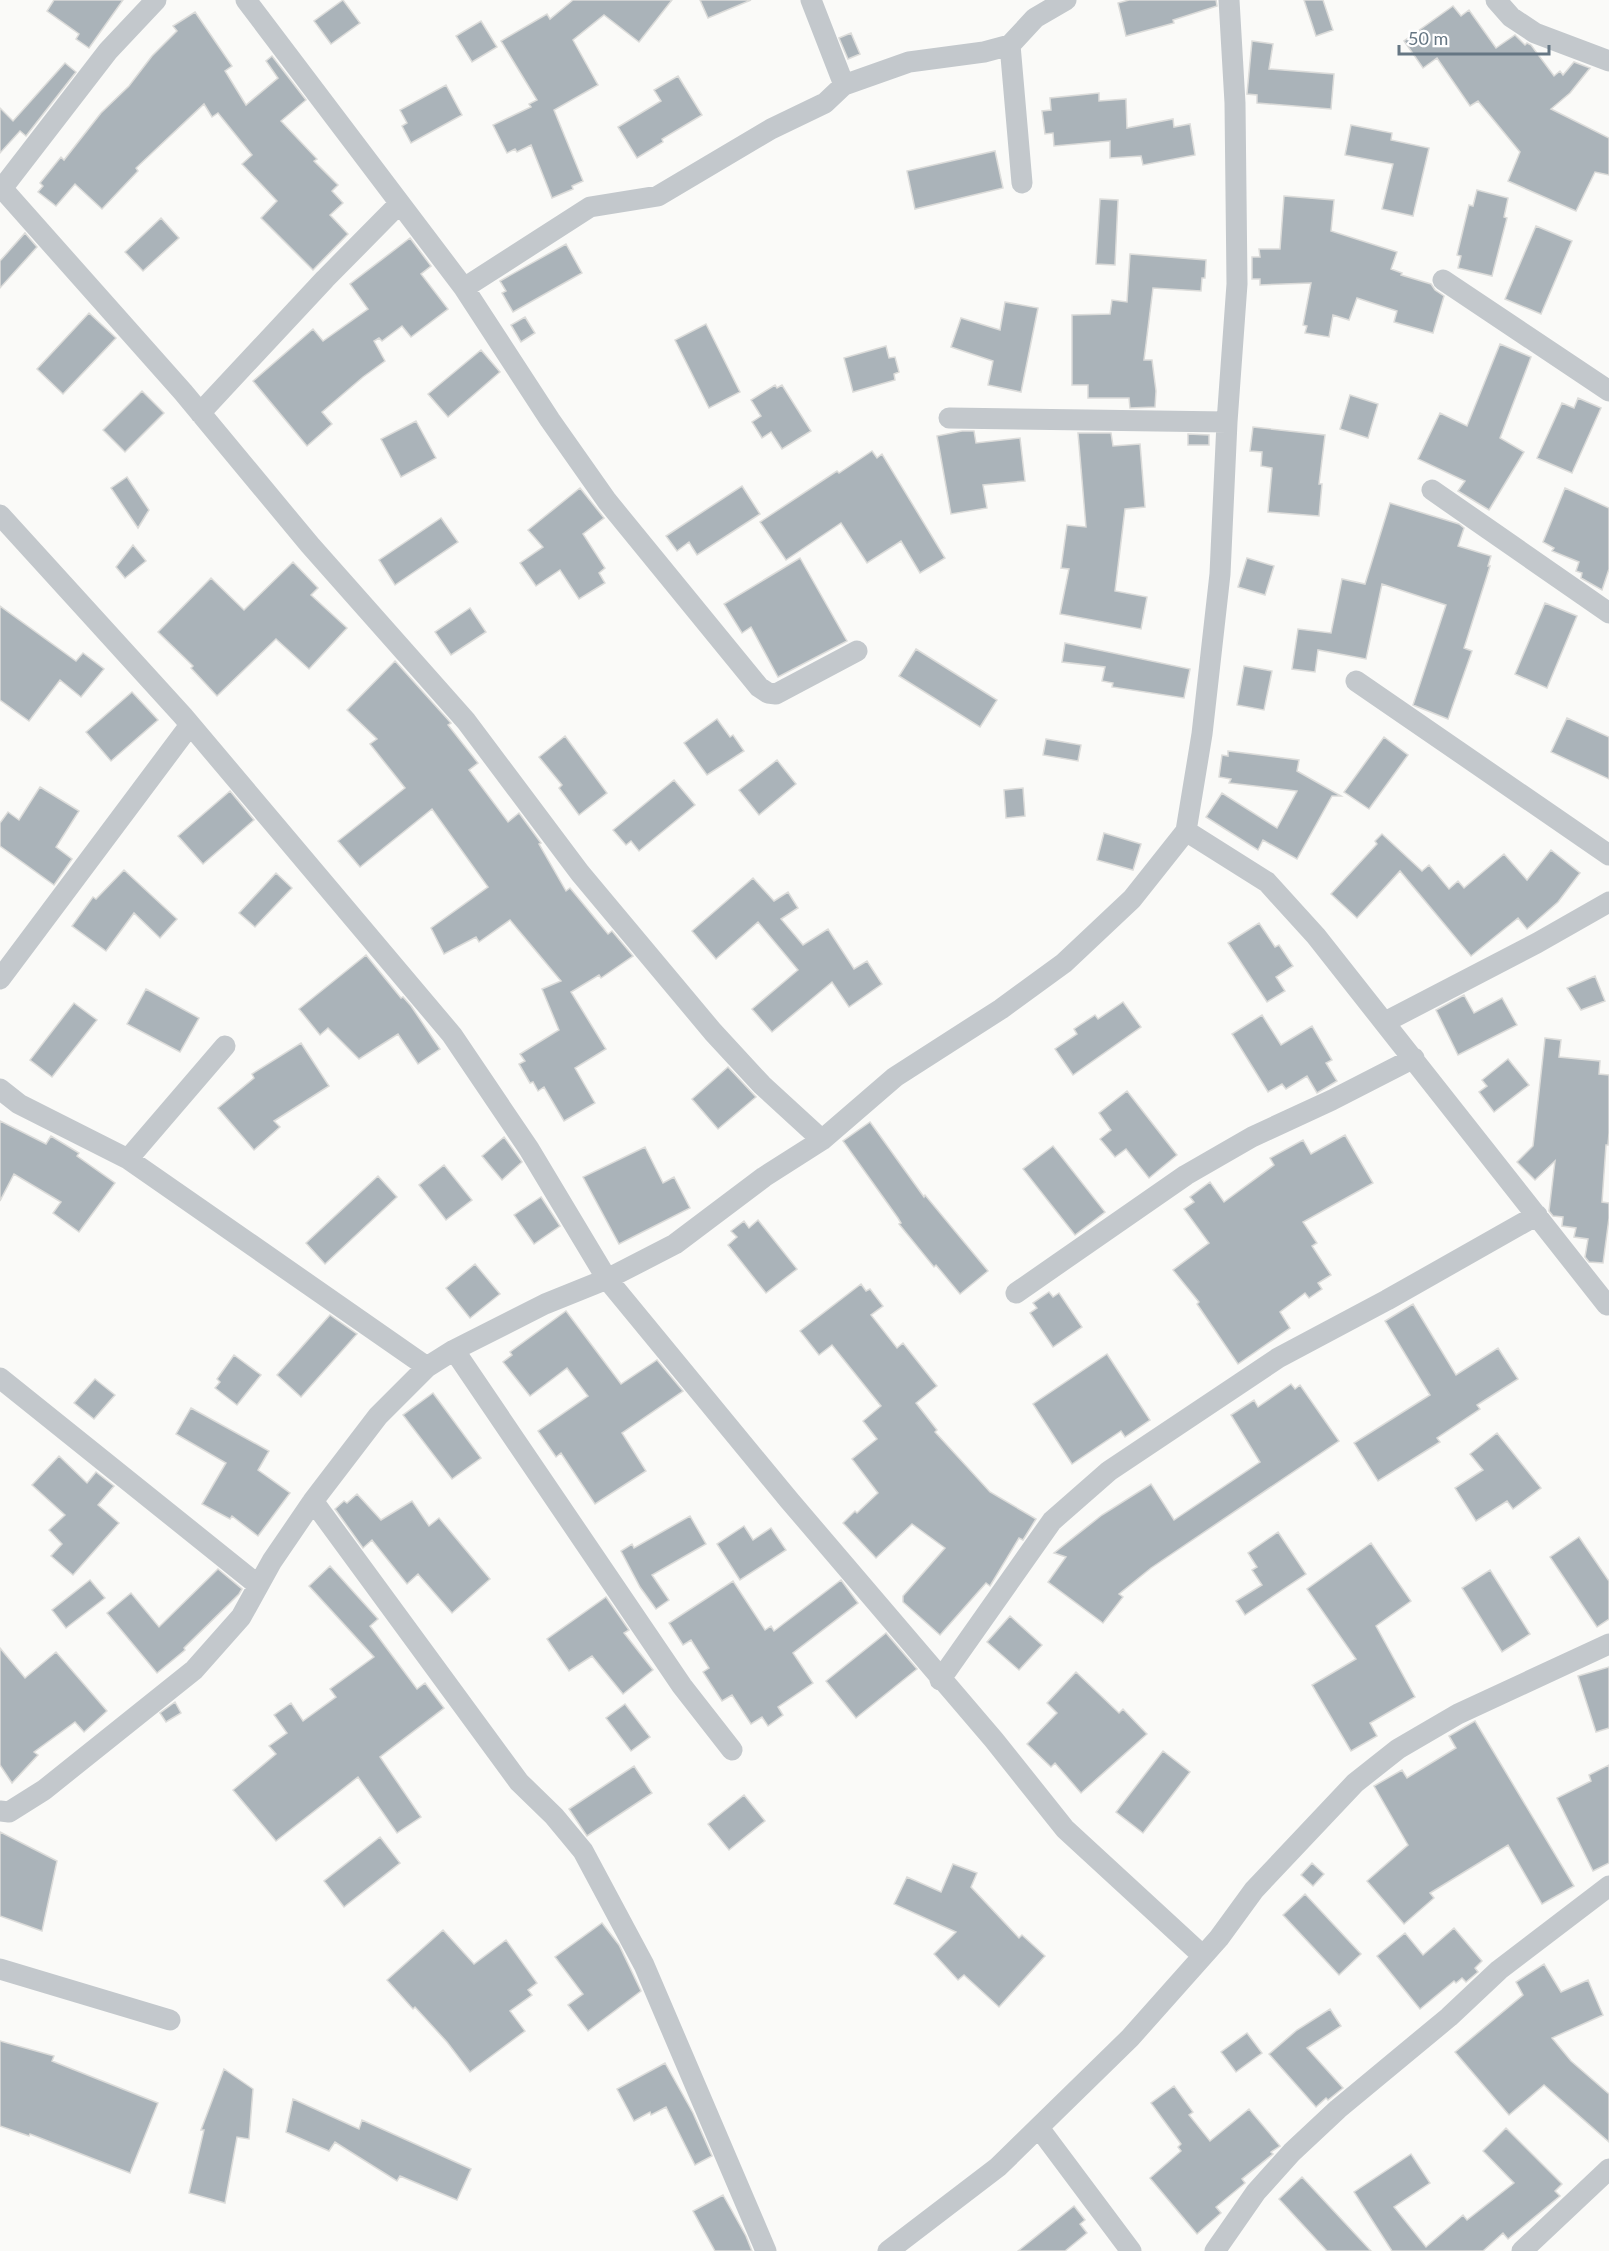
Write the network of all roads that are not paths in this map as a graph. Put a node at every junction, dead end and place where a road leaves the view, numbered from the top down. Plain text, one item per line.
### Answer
1 (156, 0) edge
2 (246, 0) edge
3 (811, 0) edge
4 (1066, 0) edge
5 (1229, 0) edge
6 (1496, 0) edge
7 (1010, 45) junction
8 (1609, 62) edge
9 (844, 85) junction
10 (1022, 183) dead end
11 (1, 188) edge
12 (399, 204) junction
13 (1443, 280) dead end
14 (464, 288) junction
15 (1609, 391) edge
16 (200, 413) junction
17 (949, 418) dead end
18 (1227, 422) junction
19 (1432, 490) dead end
20 (3, 530) edge
21 (1609, 614) edge
22 (857, 651) dead end
23 (1356, 681) dead end
24 (190, 725) junction
25 (1186, 831) junction
26 (1609, 855) edge
27 (1609, 902) edge
28 (0, 979) edge
29 (1384, 1022) junction
30 (225, 1046) dead end
31 (1414, 1058) junction
32 (0, 1089) edge
33 (822, 1140) junction
34 (128, 1159) junction
35 (1537, 1215) junction
36 (607, 1279) junction
37 (1016, 1293) dead end
38 (1608, 1300) edge
39 (454, 1350) junction
40 (427, 1367) junction
41 (0, 1378) edge
42 (313, 1501) junction
43 (258, 1586) junction
44 (1609, 1644) edge
45 (940, 1680) junction
46 (732, 1750) dead end
47 (0, 1811) edge
48 (1609, 1886) edge
49 (1203, 1956) junction
50 (0, 1969) edge
51 (170, 2020) dead end
52 (1038, 2128) junction
53 (1609, 2169) edge
54 (766, 2251) edge
55 (888, 2251) edge
56 (1131, 2251) edge
57 (1215, 2251) edge
58 (1522, 2251) edge

1 - 11 street
2 - 12 street
3 - 9 street
4 - 7 street
5 - 18 street
6 - 8 street
7 - 9 street
7 - 10 street
9 - 14 street
11 - 16 street
12 - 14 street
12 - 16 street
13 - 15 street
14 - 22 street
16 - 33 street
17 - 18 street
18 - 25 street
19 - 21 street
20 - 24 street
23 - 26 street
24 - 28 street
24 - 36 street
25 - 29 street
25 - 33 street
27 - 29 street
29 - 31 street
30 - 34 street
31 - 35 street
31 - 37 street
32 - 34 street
33 - 36 street
34 - 40 street
35 - 38 street
35 - 45 street
36 - 39 street
36 - 45 street
39 - 40 street
39 - 46 street
40 - 42 street
41 - 43 street
42 - 43 street
42 - 54 street
43 - 47 street
44 - 49 street
45 - 49 street
48 - 57 street
49 - 52 street
50 - 51 street
52 - 55 street
52 - 56 street
53 - 58 street

